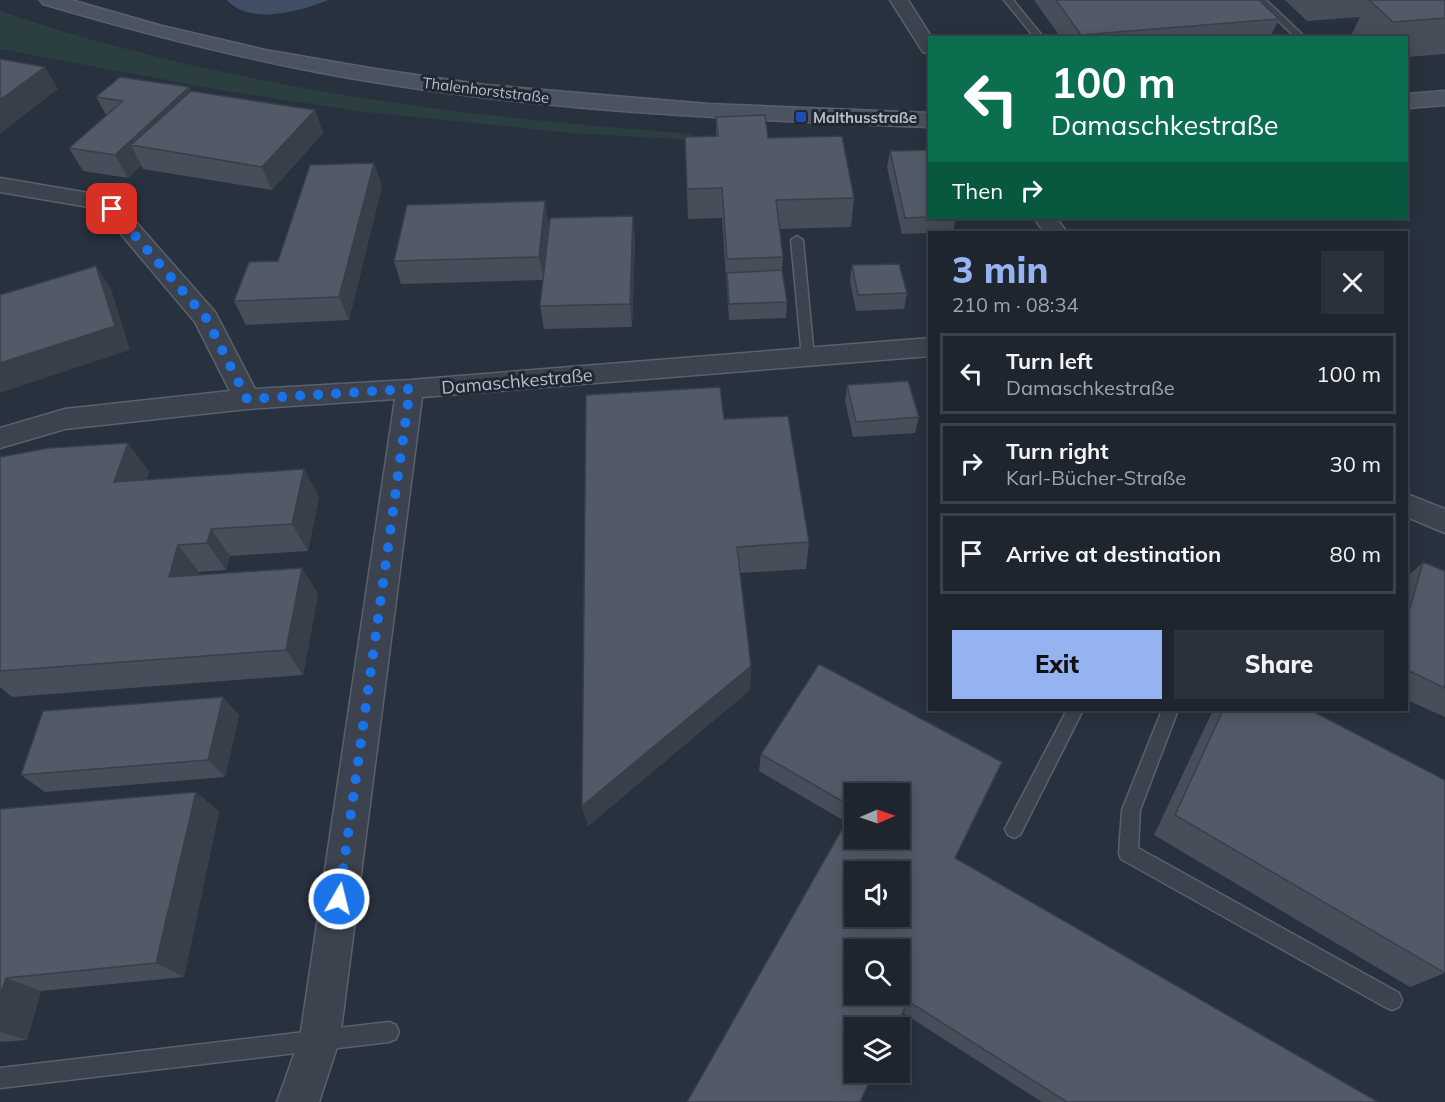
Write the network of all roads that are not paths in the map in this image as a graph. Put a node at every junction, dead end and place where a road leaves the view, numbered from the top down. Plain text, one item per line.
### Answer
1 (50, 0) edge
2 (899, 0) edge
3 (1008, 0) edge
4 (1262, 0) edge
5 (1038, 36) edge
6 (1300, 36) edge
7 (928, 45) edge
8 (1445, 98) edge
9 (1408, 101) edge
10 (928, 120) edge
11 (0, 185) edge
12 (1046, 219) edge
13 (1055, 231) edge
14 (797, 240) dead end
15 (928, 347) edge
16 (808, 357) junction
17 (410, 389) junction
18 (247, 399) junction
19 (0, 438) edge
20 (1408, 505) edge
21 (1445, 520) edge
22 (1074, 711) edge
23 (1170, 711) edge
24 (1014, 829) dead end
25 (1392, 1000) dead end
26 (389, 1032) dead end
27 (320, 1038) junction
28 (0, 1078) edge
29 (298, 1102) edge

1 - 10 main road, Thalenhorststraße
2 - 7 street
3 - 5 lane
4 - 6 lane
8 - 9 main road
11 - 18 street
12 - 13 street
14 - 16 lane
15 - 16 street, Damaschkestraße
16 - 17 street, Damaschkestraße
17 - 18 street, Damaschkestraße
17 - 27 street
18 - 19 street, Damaschkestraße
20 - 21 street
22 - 24 lane
23 - 25 lane
26 - 27 lane
27 - 28 lane
27 - 29 street

